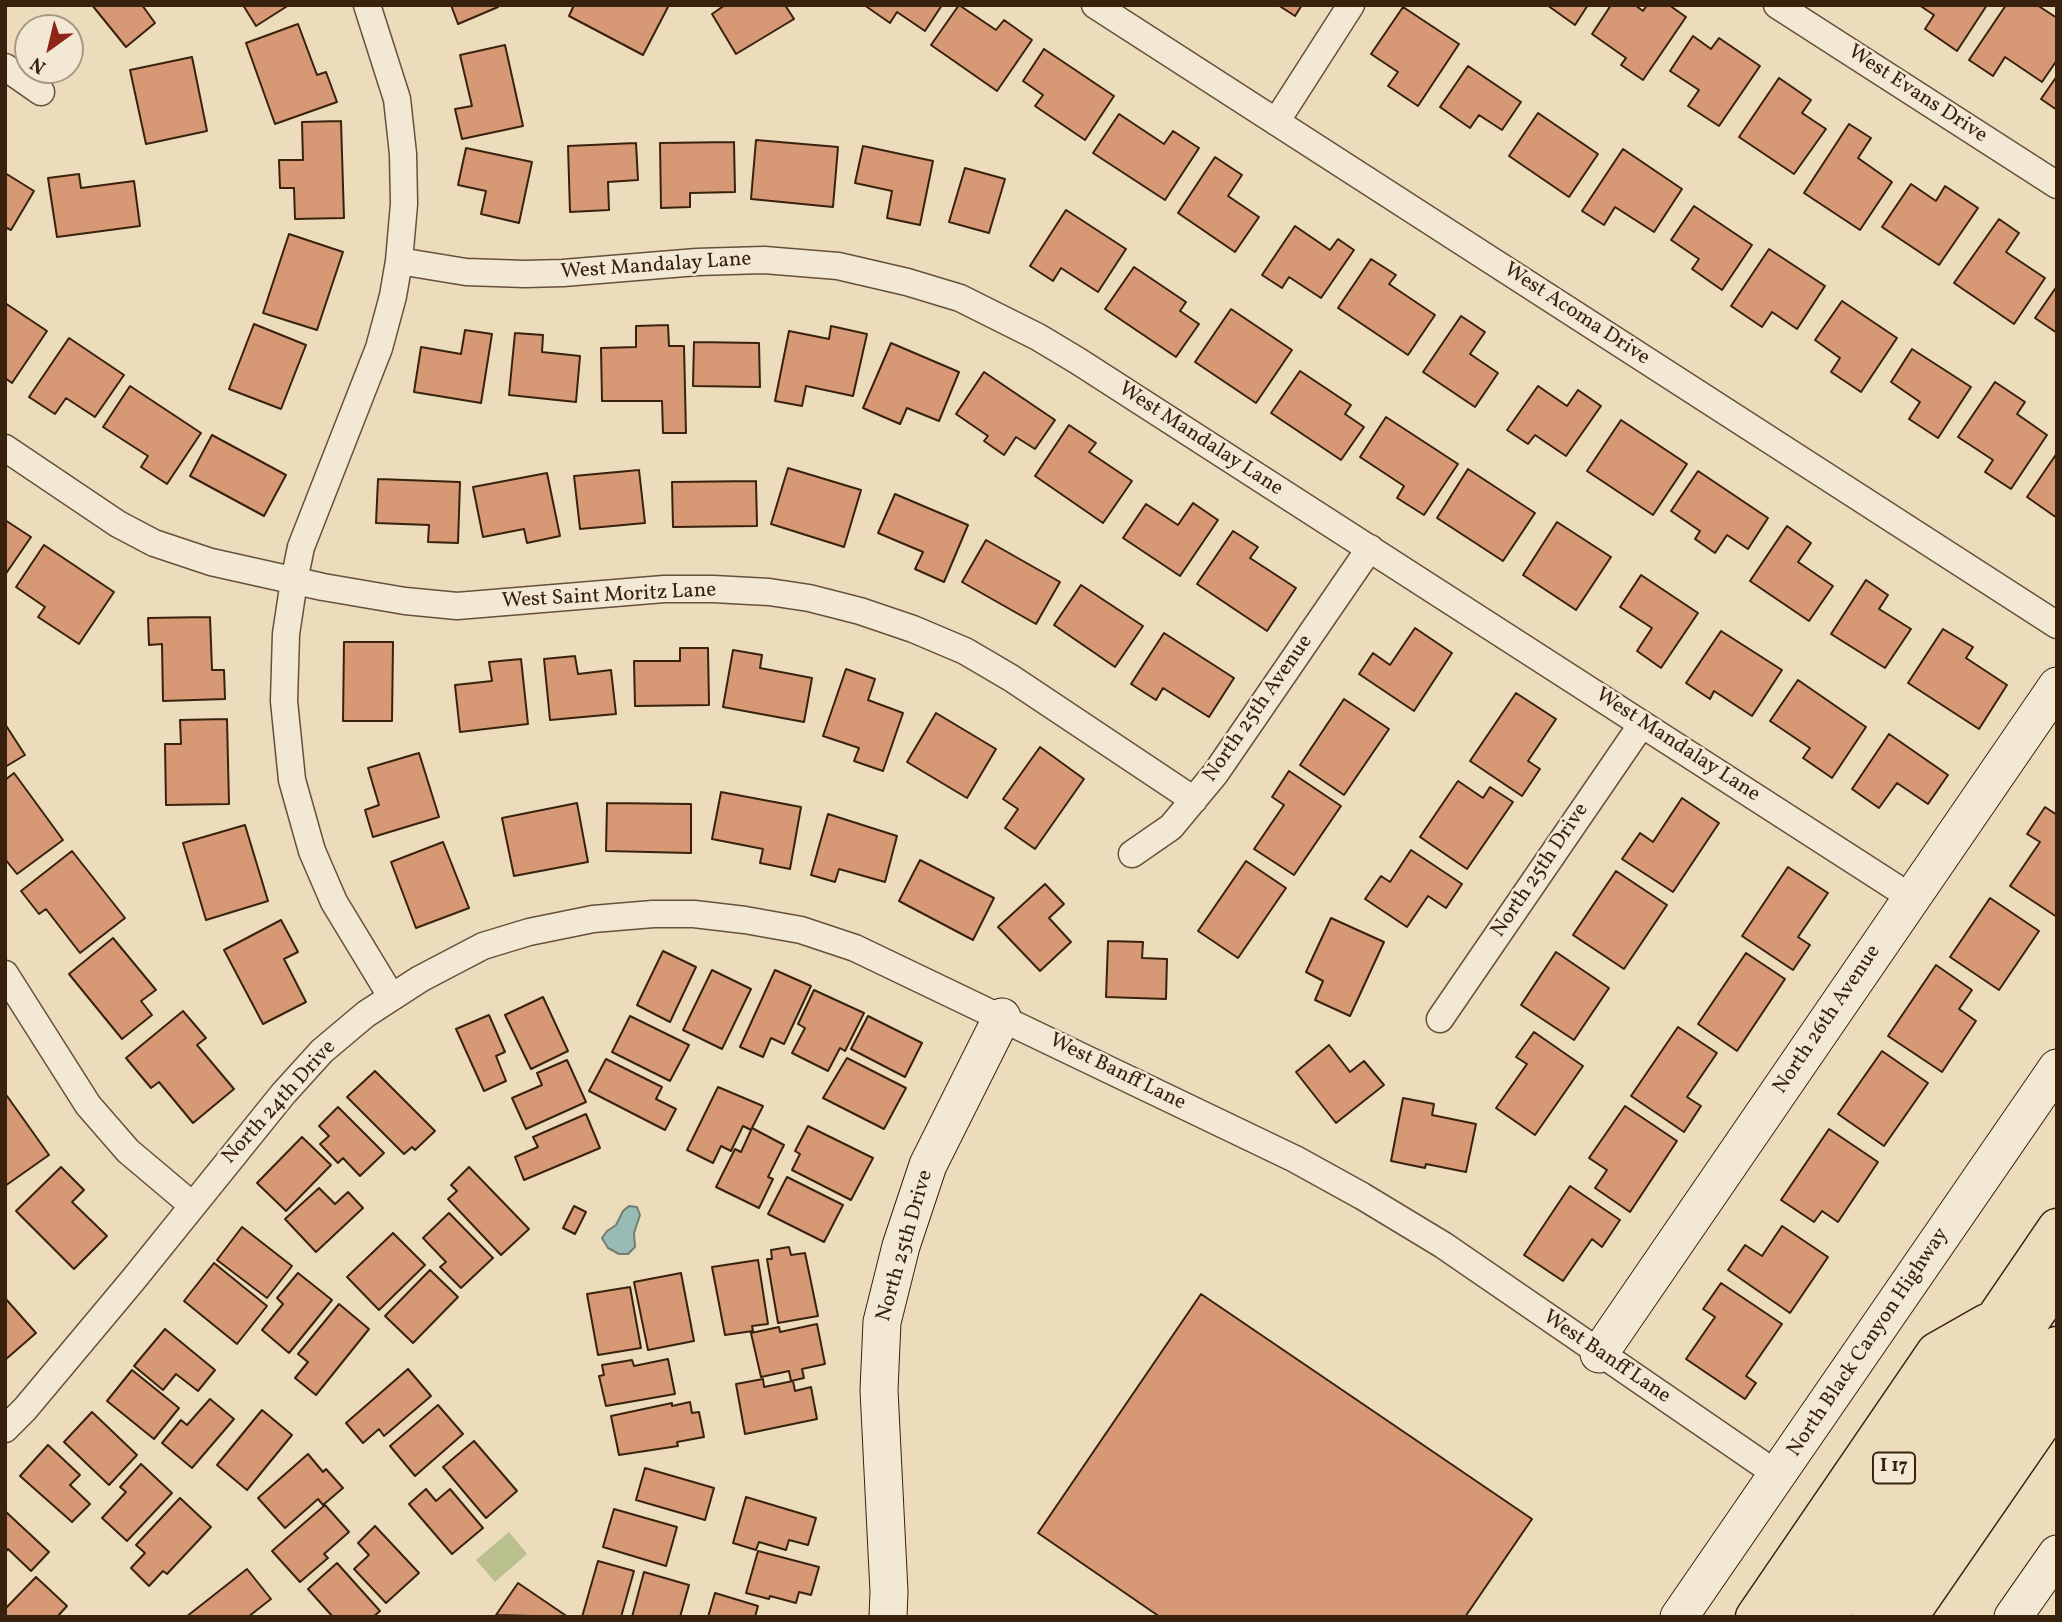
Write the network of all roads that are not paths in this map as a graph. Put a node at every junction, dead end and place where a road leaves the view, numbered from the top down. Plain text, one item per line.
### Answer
1 (367, 5) edge
2 (1095, 5) edge
3 (1352, 5) edge
4 (1777, 5) edge
5 (5, 67) edge
6 (41, 92) dead end
7 (1276, 122) junction
8 (2057, 185) edge
9 (399, 261) junction
10 (5, 448) edge
11 (1370, 548) junction
12 (294, 580) junction
13 (2057, 625) edge
14 (2057, 686) edge
15 (1642, 724) junction
16 (1194, 800) junction
17 (1132, 854) dead end
18 (1912, 898) junction
19 (5, 974) edge
20 (391, 996) junction
21 (1002, 1017) junction
22 (1440, 1019) dead end
23 (2057, 1068) edge
24 (192, 1205) junction
25 (2057, 1228) edge
26 (2057, 1282) edge
27 (1995, 1319) junction
28 (2057, 1346) edge
29 (1599, 1354) junction
30 (2057, 1401) edge
31 (5, 1429) edge
32 (1778, 1475) junction
33 (2057, 1554) edge
34 (888, 1617) edge
35 (1679, 1617) edge
36 (1755, 1617) edge
37 (1792, 1617) edge
38 (1828, 1617) edge
39 (1871, 1617) edge
40 (1908, 1617) edge
41 (2013, 1617) edge

1 - 9 street
2 - 7 street, West Acoma Drive
3 - 7 street
4 - 8 street, West Evans Drive
5 - 6 street
7 - 13 street, West Acoma Drive
9 - 11 street, West Mandalay Lane
9 - 12 street
10 - 12 street, West Saint Moritz Lane
11 - 15 street, West Mandalay Lane
11 - 16 street, North 25th Avenue
12 - 16 street, West Saint Moritz Lane
12 - 20 street
14 - 18 street, North 26th Avenue
15 - 18 street, West Mandalay Lane
15 - 22 street, North 25th Drive
16 - 17 street, North 25th Avenue
18 - 29 street, North 26th Avenue
19 - 24 street
20 - 21 street, West Banff Lane
20 - 24 street, North 24th Drive
21 - 29 street, West Banff Lane
21 - 34 street, North 25th Drive
23 - 32 street, North Black Canyon Highway
24 - 31 street, North 24th Drive
25 - 27 highway, I 17
26 - 38 highway
27 - 36 highway
27 - 37 highway, I 17
28 - 39 highway
29 - 32 street, West Banff Lane
30 - 40 highway
32 - 35 street, North Black Canyon Highway
33 - 41 street

